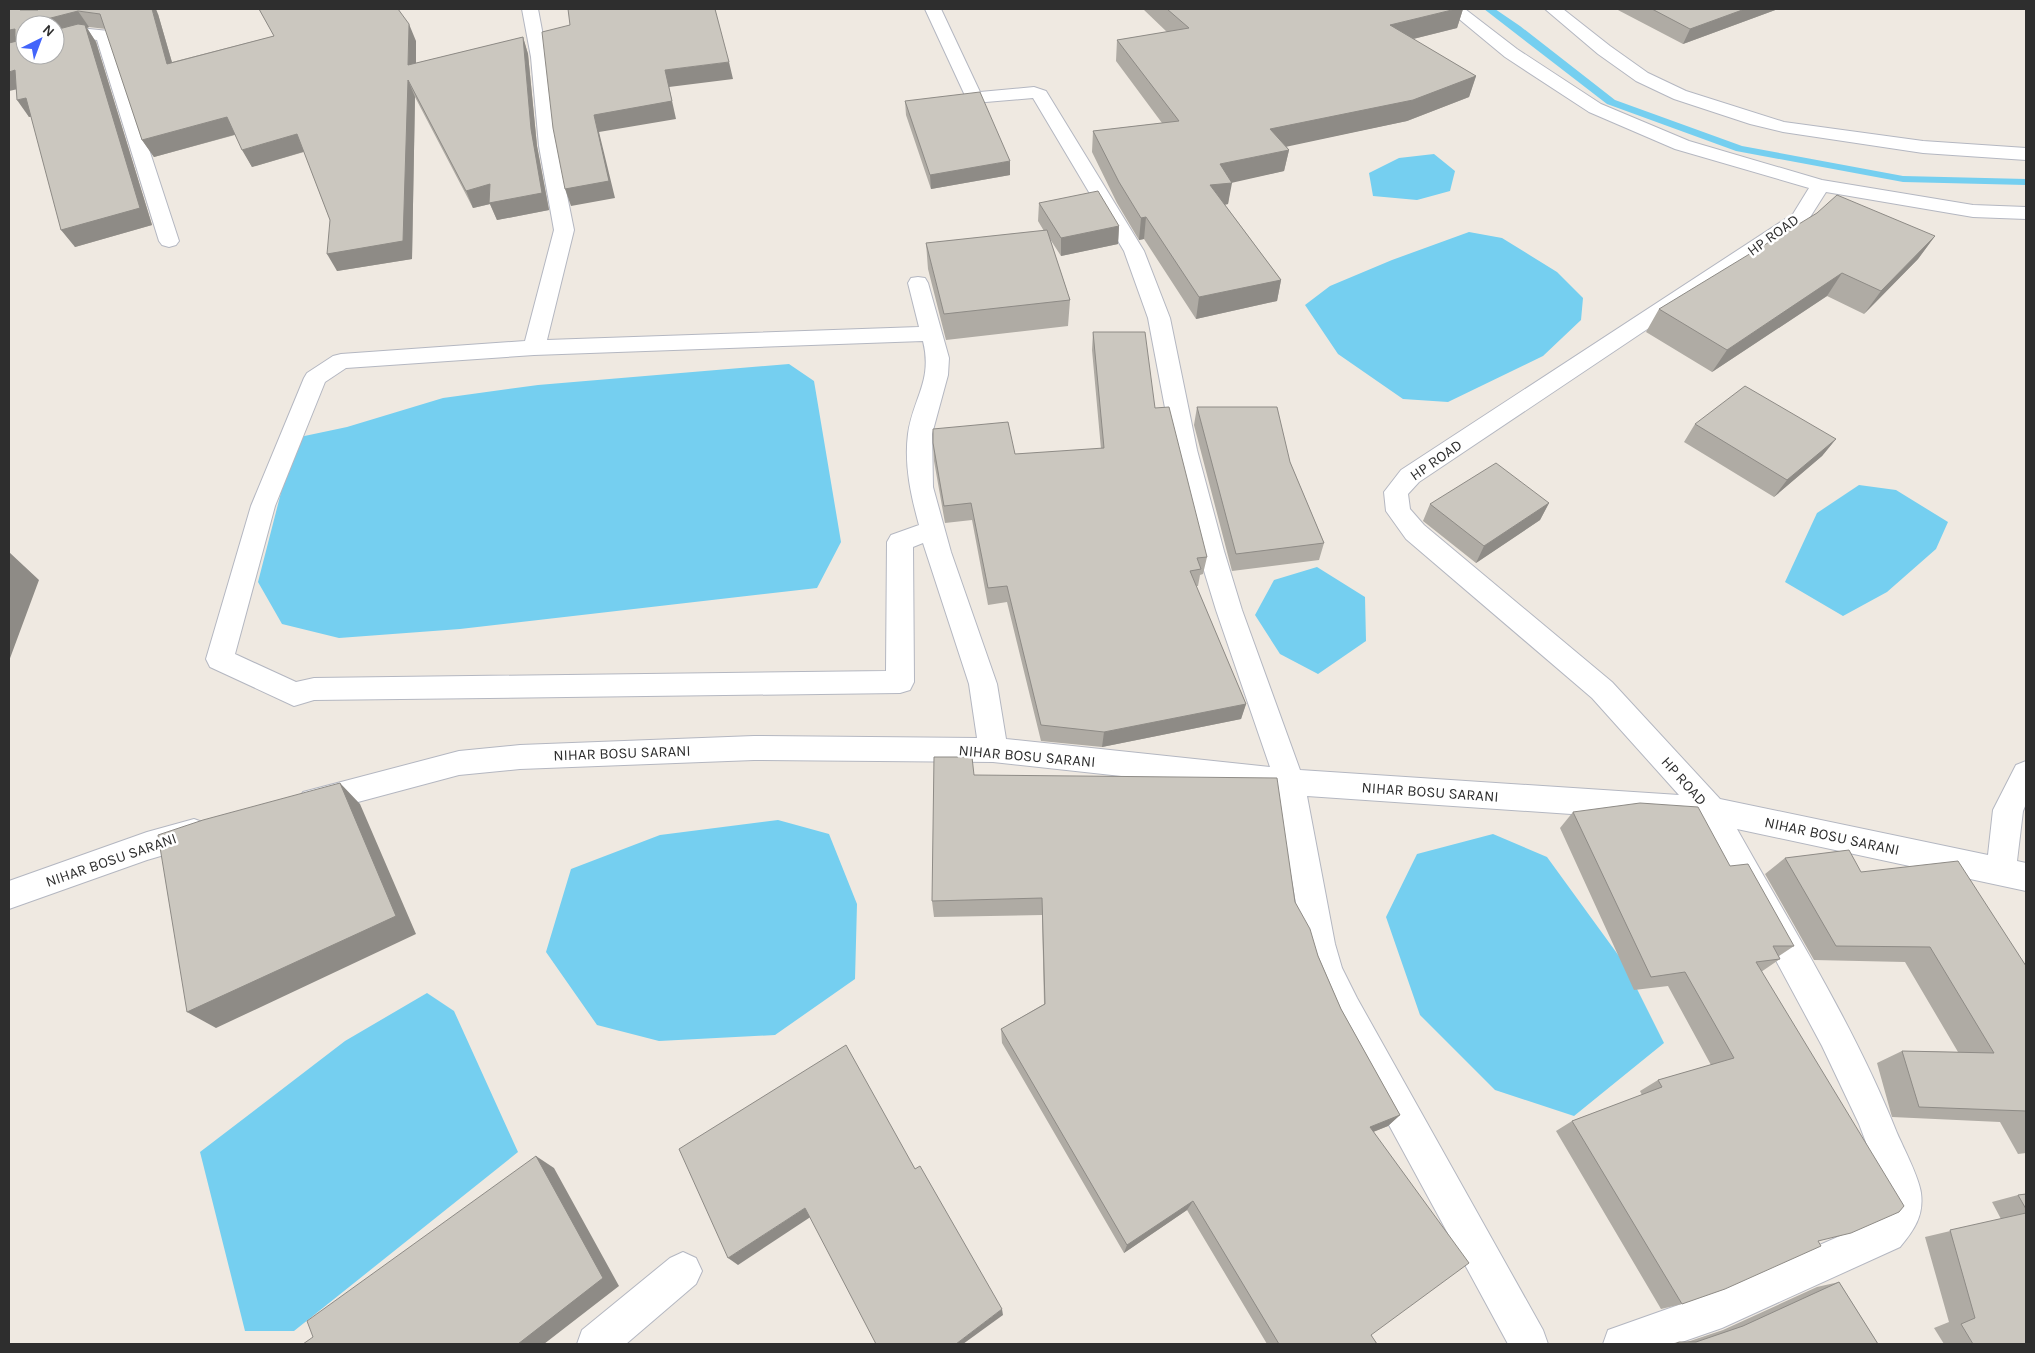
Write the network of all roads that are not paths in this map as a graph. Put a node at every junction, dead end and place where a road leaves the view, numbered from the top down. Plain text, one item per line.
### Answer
1 (530, 9) edge
2 (933, 9) edge
3 (1455, 9) edge
4 (1553, 9) edge
5 (65, 40) edge
6 (2026, 154) edge
7 (1820, 185) junction
8 (2026, 213) edge
9 (168, 240) dead end
10 (918, 283) dead end
11 (932, 334) junction
12 (534, 348) junction
13 (932, 530) junction
14 (993, 750) junction
15 (2026, 774) edge
16 (1290, 782) junction
17 (289, 808) edge
18 (1711, 810) junction
19 (223, 826) edge
20 (2014, 874) edge
21 (9, 895) edge
22 (683, 1271) dead end
23 (596, 1344) edge
24 (1529, 1344) edge
25 (1622, 1344) edge

1 - 12 street
2 - 16 street
3 - 7 street
4 - 6 street
5 - 9 street
7 - 8 street
7 - 18 street, HP ROAD
10 - 11 street
11 - 12 street
11 - 13 street
12 - 13 street
13 - 14 street
14 - 16 street, NIHAR BOSU SARANI
14 - 17 street, NIHAR BOSU SARANI
15 - 20 street
16 - 18 street, NIHAR BOSU SARANI
16 - 24 street
18 - 20 street, NIHAR BOSU SARANI
18 - 25 street, HP ROAD
19 - 21 street, NIHAR BOSU SARANI
22 - 23 street

